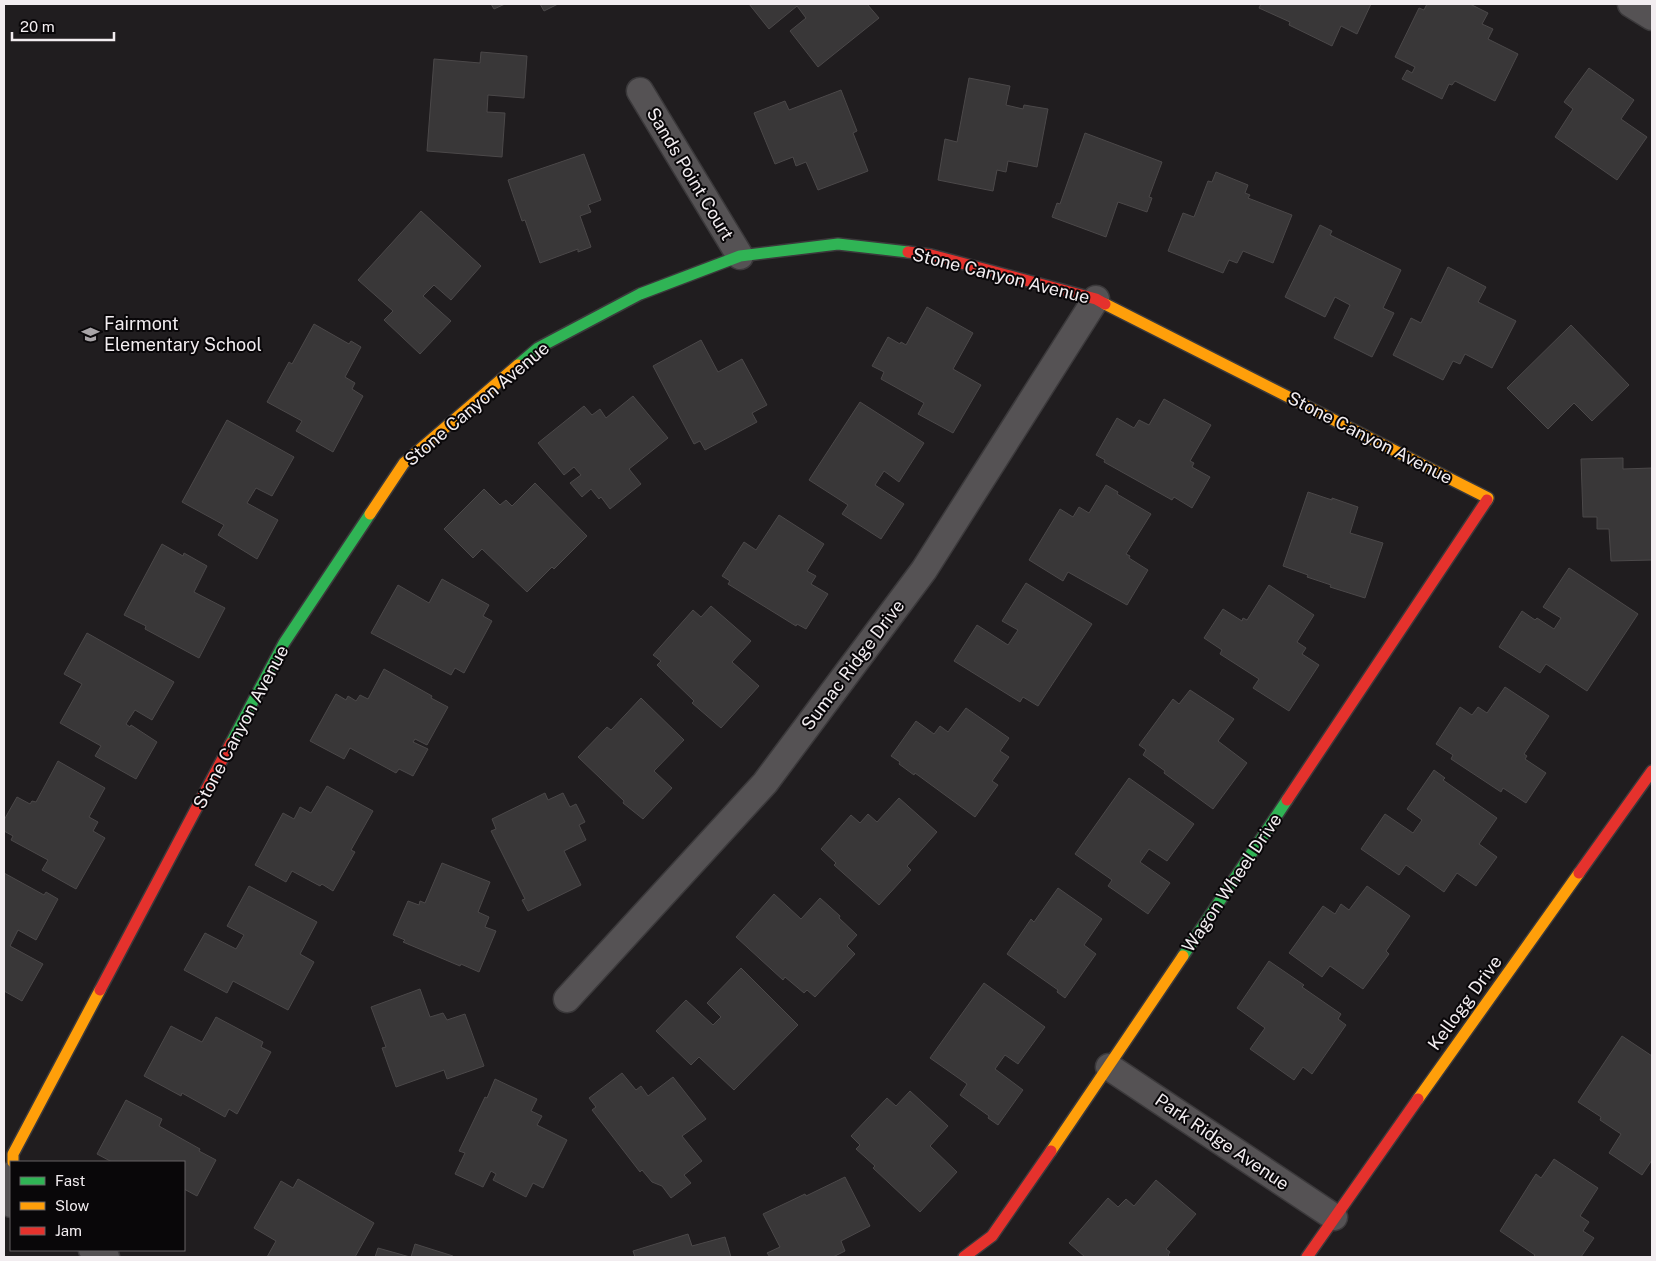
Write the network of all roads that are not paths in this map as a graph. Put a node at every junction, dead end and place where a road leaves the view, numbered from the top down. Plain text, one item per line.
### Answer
1 (1632, 4) edge
2 (1652, 17) edge
3 (640, 91) dead end
4 (740, 256) junction
5 (1096, 299) junction
6 (1488, 498) joint
7 (1652, 771) edge
8 (567, 999) dead end
9 (1109, 1067) junction
10 (13, 1161) edge
11 (1334, 1216) junction
12 (94, 1251) edge
13 (106, 1257) edge
14 (964, 1257) edge
15 (1307, 1257) edge

1 - 2 street
3 - 4 street, Sands Point Court
4 - 5 street, Stone Canyon Avenue
4 - 10 street, Stone Canyon Avenue
5 - 6 street, Stone Canyon Avenue
5 - 8 street, Sumac Ridge Drive
6 - 9 street, Wagon Wheel Drive
7 - 11 street, Kellogg Drive
9 - 11 street, Park Ridge Avenue
9 - 14 street, Wagon Wheel Drive
11 - 15 street, Kellogg Drive
12 - 13 street

